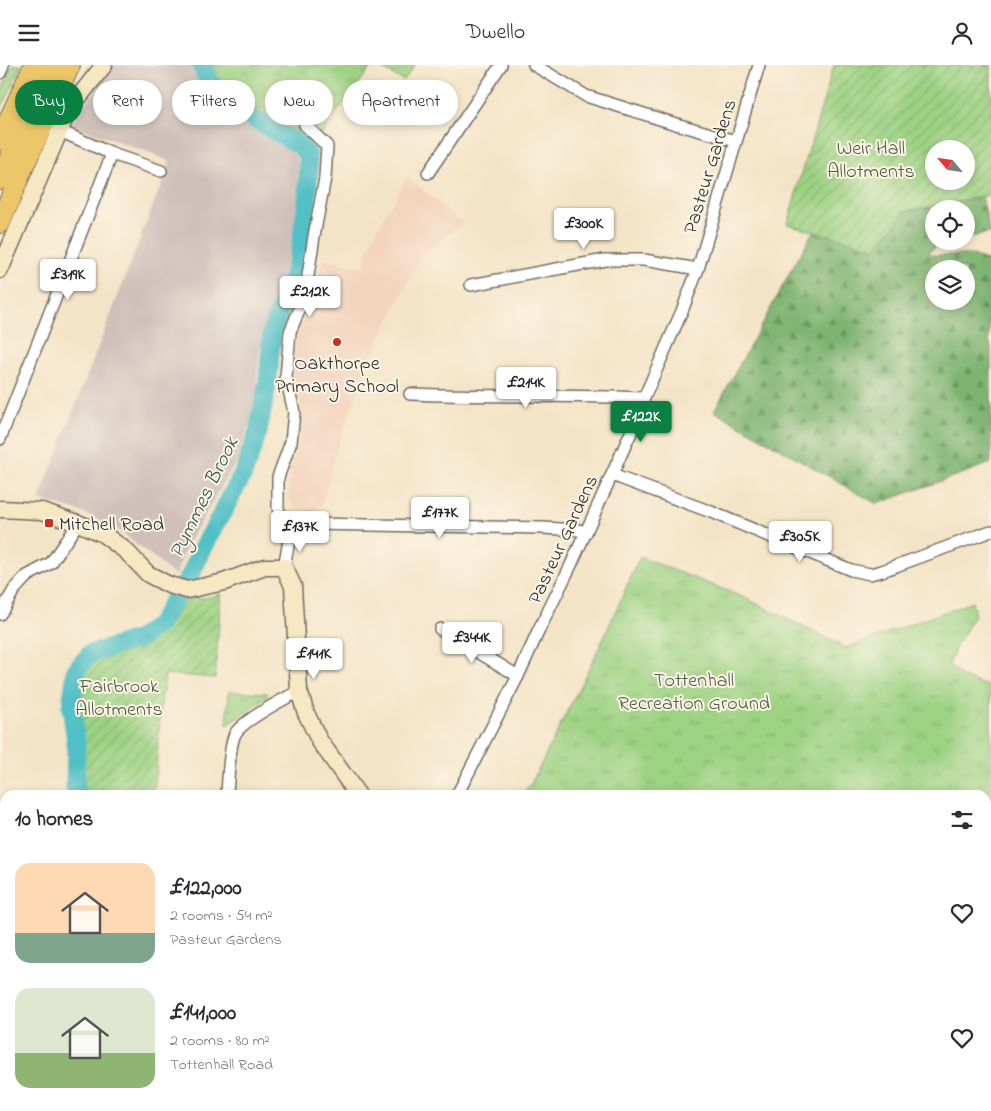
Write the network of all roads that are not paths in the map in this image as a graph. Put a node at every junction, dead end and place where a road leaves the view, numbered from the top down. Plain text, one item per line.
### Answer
1 (3, 65) edge
2 (34, 65) edge
3 (53, 65) edge
4 (70, 65) edge
5 (104, 65) edge
6 (501, 65) edge
7 (534, 65) edge
8 (759, 65) edge
9 (0, 73) edge
10 (305, 125) dead end
11 (60, 131) junction
12 (0, 140) edge
13 (736, 141) junction
14 (112, 154) junction
15 (161, 171) dead end
16 (428, 173) dead end
17 (0, 179) edge
18 (0, 223) edge
19 (698, 269) junction
20 (0, 270) edge
21 (471, 285) dead end
22 (410, 394) dead end
23 (644, 398) junction
24 (0, 439) edge
25 (612, 475) junction
26 (0, 509) edge
27 (78, 523) junction
28 (991, 531) edge
29 (586, 533) junction
30 (290, 535) junction
31 (284, 567) junction
32 (0, 614) edge
33 (440, 629) dead end
34 (518, 676) junction
35 (299, 691) junction
36 (227, 790) edge
37 (354, 790) edge
38 (460, 790) edge

1 - 9 street
2 - 12 highway
3 - 17 highway
4 - 18 highway
5 - 11 street
6 - 16 street
7 - 13 street
8 - 13 street, Pasteur Gardens
10 - 30 street
11 - 14 street
11 - 20 street
13 - 19 street, Pasteur Gardens
14 - 15 street
14 - 24 street
19 - 21 street
19 - 23 street, Pasteur Gardens
22 - 23 street
23 - 25 street, Pasteur Gardens
25 - 28 street
25 - 29 street, Pasteur Gardens
26 - 27 street
27 - 31 street
27 - 32 street
29 - 30 street
29 - 34 street, Pasteur Gardens
30 - 31 street
31 - 35 street
33 - 34 street
34 - 38 street, Pasteur Gardens
35 - 36 street
35 - 37 street

